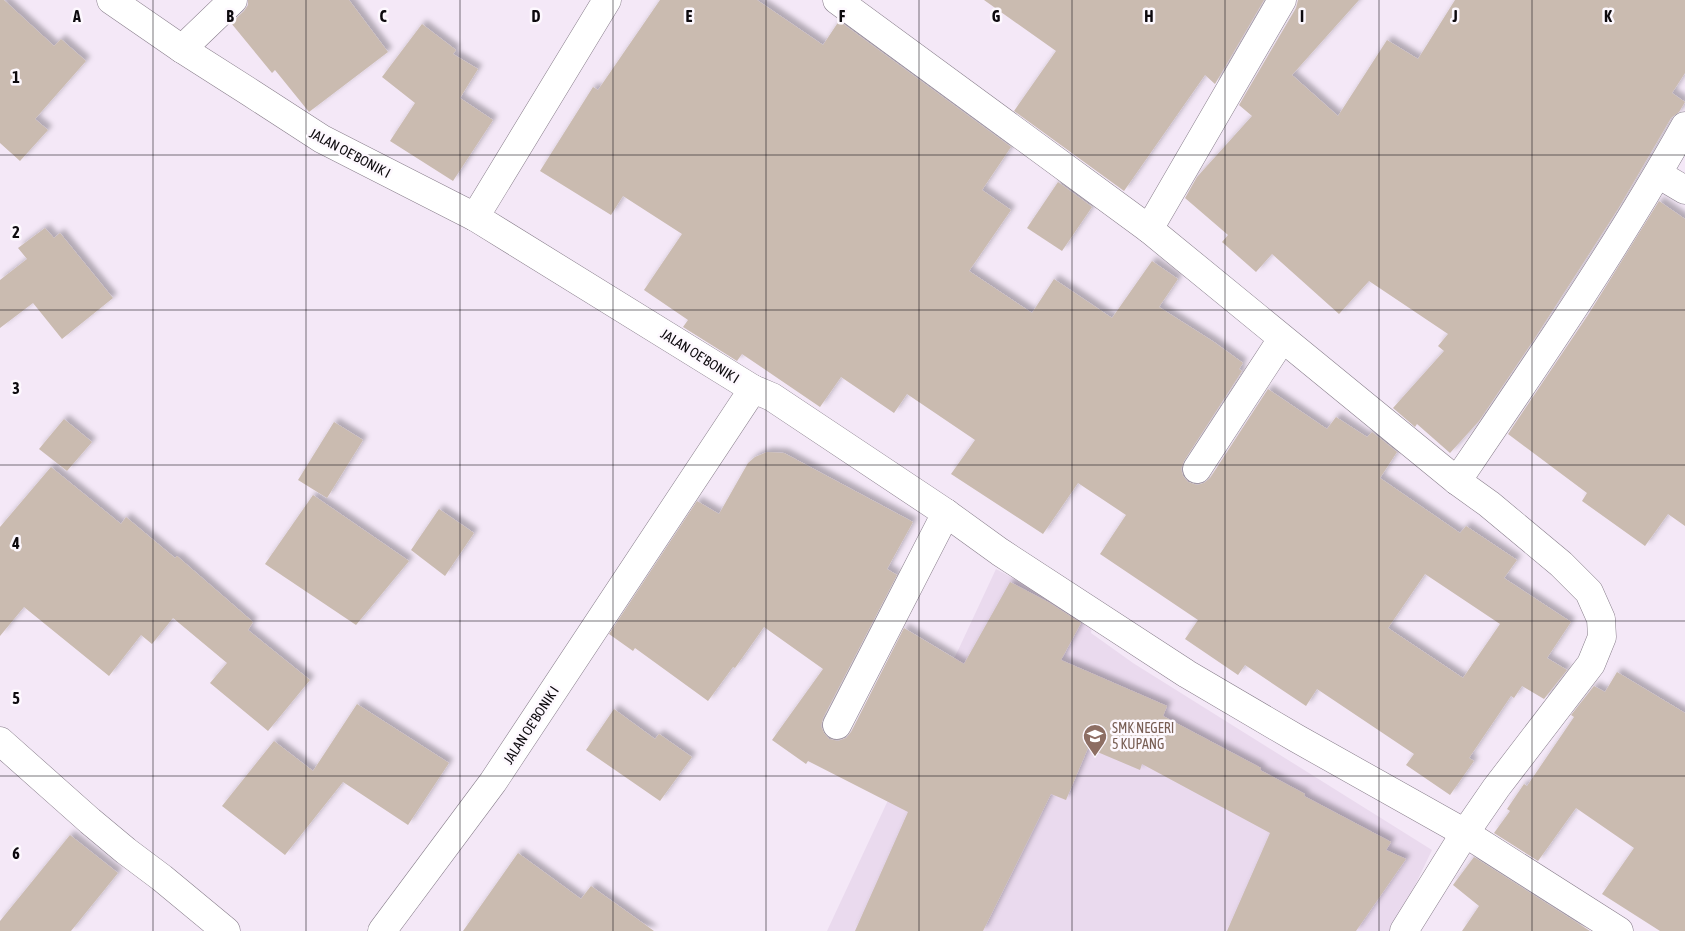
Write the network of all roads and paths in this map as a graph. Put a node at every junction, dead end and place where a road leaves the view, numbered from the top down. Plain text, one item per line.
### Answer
1 (111, 0) edge
2 (233, 0) edge
3 (607, 0) edge
4 (1282, 0) edge
5 (852, 4) edge
6 (182, 49) junction
7 (1685, 126) edge
8 (1658, 174) junction
9 (1685, 190) edge
10 (475, 217) junction
11 (1149, 229) junction
12 (1282, 339) junction
13 (753, 389) junction
14 (1196, 469) dead end
15 (1457, 481) junction
16 (946, 513) junction
17 (837, 725) dead end
18 (0, 741) edge
19 (1465, 833) junction
20 (226, 931) edge
21 (382, 931) edge
22 (1404, 931) edge
23 (1619, 931) edge

1 - 6 street, JALAN OE'BONIK I
2 - 6 street
3 - 10 street
4 - 11 street
5 - 11 street
6 - 10 street, JALAN OE'BONIK I
7 - 8 street
8 - 9 street
8 - 15 street
10 - 13 street, JALAN OE'BONIK I
11 - 12 street
12 - 14 street
12 - 15 street
13 - 16 street
13 - 21 street, JALAN OE'BONIK I
15 - 19 street
16 - 17 street
16 - 19 street
18 - 20 street
19 - 22 street
19 - 23 street

